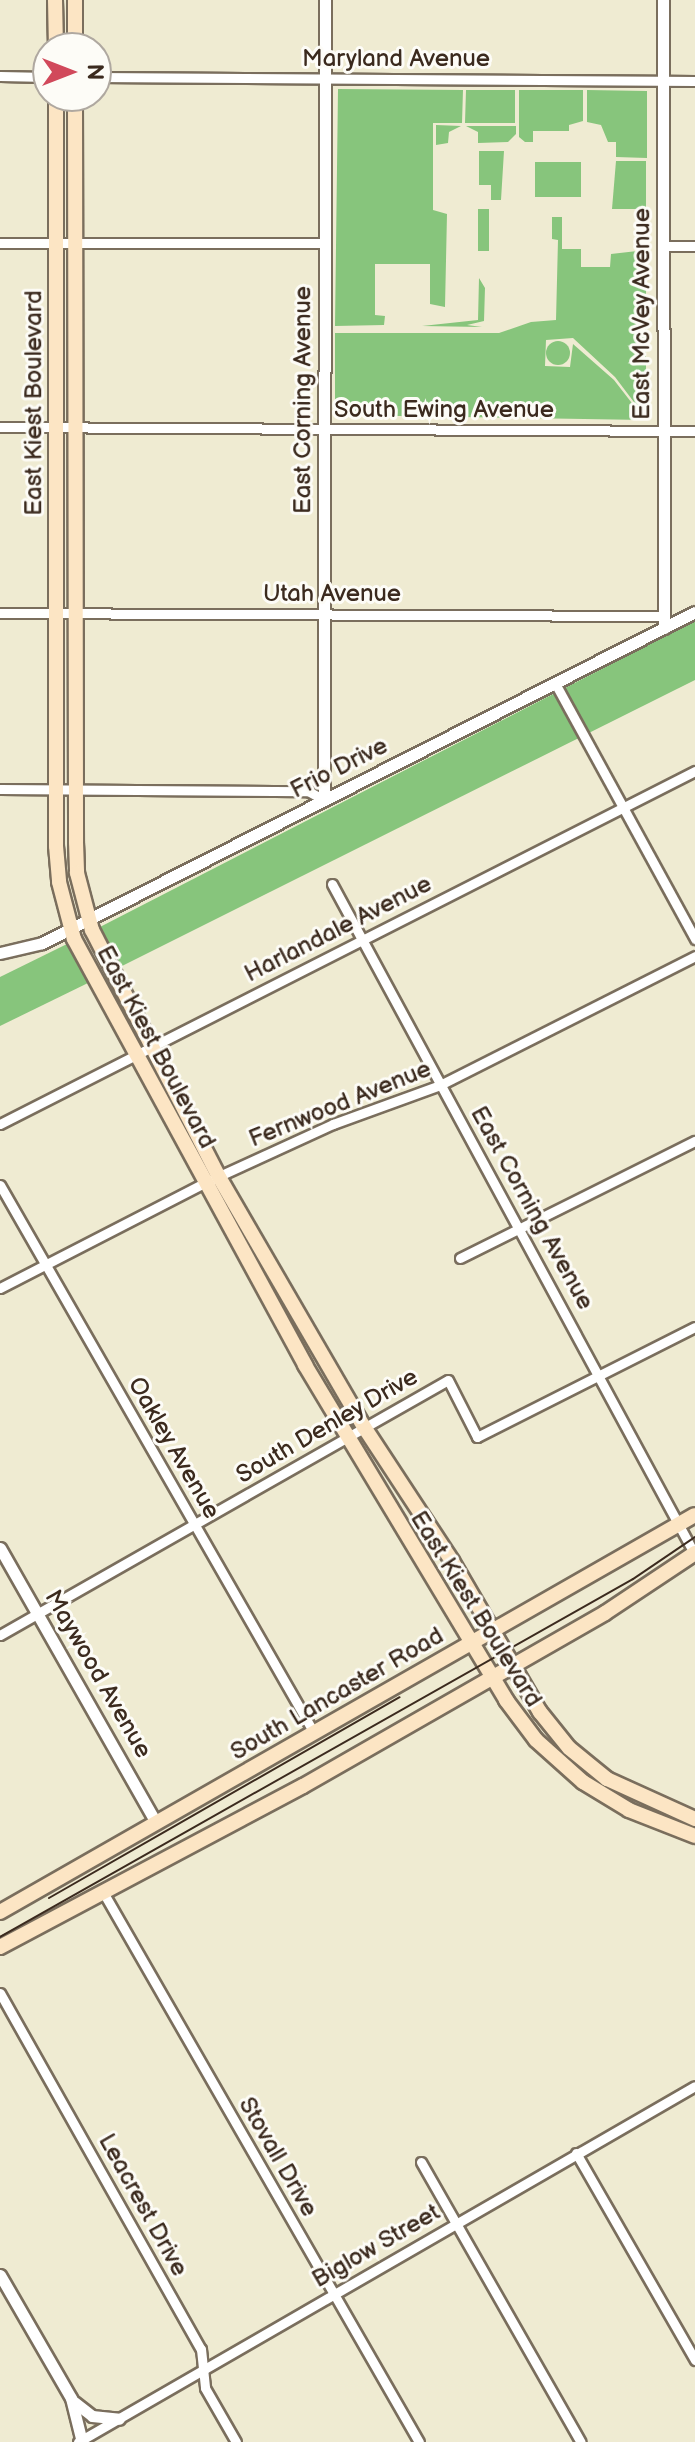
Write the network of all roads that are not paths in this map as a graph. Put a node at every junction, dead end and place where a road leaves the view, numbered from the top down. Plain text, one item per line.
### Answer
1 (55, 0) edge
2 (75, 0) edge
3 (325, 0) edge
4 (663, 0) edge
5 (56, 32) edge
6 (75, 32) edge
7 (0, 76) edge
8 (32, 77) edge
9 (112, 77) edge
10 (325, 78) junction
11 (664, 81) junction
12 (695, 81) edge
13 (56, 112) edge
14 (75, 112) edge
15 (0, 243) edge
16 (75, 243) junction
17 (324, 243) junction
18 (56, 244) junction
19 (663, 246) junction
20 (695, 246) edge
21 (0, 427) edge
22 (56, 427) junction
23 (76, 427) junction
24 (325, 430) junction
25 (664, 431) junction
26 (695, 431) edge
27 (695, 612) edge
28 (0, 613) edge
29 (56, 613) junction
30 (76, 613) junction
31 (325, 614) junction
32 (664, 622) junction
33 (555, 683) junction
34 (695, 771) edge
35 (0, 789) edge
36 (56, 789) junction
37 (76, 790) junction
38 (324, 800) junction
39 (623, 806) junction
40 (332, 884) dead end
41 (88, 920) junction
42 (71, 929) junction
43 (695, 939) edge
44 (361, 940) junction
45 (0, 953) edge
46 (695, 956) edge
47 (150, 1046) junction
48 (132, 1055) junction
49 (440, 1085) junction
50 (0, 1124) edge
51 (695, 1141) edge
52 (219, 1177) junction
53 (204, 1183) junction
54 (0, 1185) edge
55 (517, 1231) junction
56 (460, 1258) dead end
57 (45, 1264) junction
58 (0, 1288) edge
59 (695, 1327) edge
60 (597, 1376) junction
61 (364, 1427) junction
62 (347, 1438) junction
63 (695, 1515) edge
64 (194, 1524) junction
65 (678, 1525) junction
66 (0, 1548) edge
67 (695, 1553) edge
68 (37, 1613) junction
69 (494, 1632) junction
70 (0, 1635) edge
71 (470, 1644) junction
72 (513, 1665) junction
73 (492, 1677) junction
74 (313, 1731) junction
75 (695, 1819) edge
76 (156, 1823) junction
77 (695, 1836) edge
78 (103, 1892) junction
79 (0, 1912) edge
80 (0, 1947) edge
81 (0, 1993) edge
82 (695, 2086) edge
83 (576, 2153) junction
84 (421, 2162) dead end
85 (455, 2223) junction
86 (0, 2275) edge
87 (333, 2294) junction
88 (695, 2360) edge
89 (203, 2368) junction
90 (71, 2398) junction
91 (119, 2419) junction
92 (80, 2441) edge
93 (236, 2442) edge
94 (419, 2442) edge
95 (581, 2442) edge

1 - 5 main road
2 - 6 main road
3 - 10 street, East Corning Avenue
4 - 11 street, East McVey Avenue
7 - 8 street
9 - 10 street, Maryland Avenue
10 - 11 street, Maryland Avenue
10 - 17 street, East Corning Avenue
11 - 12 street, Maryland Avenue
11 - 19 street, East McVey Avenue
13 - 18 main road, East Kiest Boulevard
14 - 16 main road, East Kiest Boulevard
15 - 18 street
16 - 17 street
16 - 18 street
16 - 23 main road, East Kiest Boulevard
17 - 24 street, East Corning Avenue
18 - 22 main road, East Kiest Boulevard
19 - 20 street
19 - 25 street, East McVey Avenue
21 - 22 street, South Ewing Avenue
22 - 23 street, South Ewing Avenue
22 - 29 main road, East Kiest Boulevard
23 - 24 street, South Ewing Avenue
23 - 30 main road, East Kiest Boulevard
24 - 25 street, South Ewing Avenue
24 - 31 street, East Corning Avenue
25 - 26 street, South Ewing Avenue
25 - 32 street, East McVey Avenue
27 - 32 street, Frio Drive
28 - 29 street, Utah Avenue
29 - 30 street, Utah Avenue
29 - 36 main road, East Kiest Boulevard
30 - 31 street, Utah Avenue
30 - 37 main road, East Kiest Boulevard
31 - 32 street, Utah Avenue
31 - 38 street, East Corning Avenue
32 - 33 street, Frio Drive
33 - 38 street, Frio Drive
33 - 39 street
34 - 39 street, Harlandale Avenue
35 - 36 street
36 - 37 street
36 - 42 main road, East Kiest Boulevard
37 - 38 street
37 - 41 main road, East Kiest Boulevard
38 - 41 street, Frio Drive
39 - 43 street
39 - 44 street, Harlandale Avenue
40 - 44 street, East Corning Avenue
41 - 42 street, Frio Drive
41 - 47 main road, East Kiest Boulevard
42 - 45 street, Frio Drive
42 - 48 main road, East Kiest Boulevard
44 - 47 street, Harlandale Avenue
44 - 49 street, East Corning Avenue
46 - 49 street, Fernwood Avenue
47 - 48 street, Harlandale Avenue
47 - 52 main road, East Kiest Boulevard
48 - 50 street, Harlandale Avenue
48 - 53 main road, East Kiest Boulevard
49 - 52 street, Fernwood Avenue
49 - 55 street, East Corning Avenue
51 - 55 street
52 - 53 street, Fernwood Avenue
52 - 61 main road, East Kiest Boulevard
53 - 57 street, Fernwood Avenue
53 - 62 main road, East Kiest Boulevard
54 - 57 street, Oakley Avenue
55 - 56 street
55 - 60 street, East Corning Avenue
57 - 58 street, Fernwood Avenue
57 - 64 street, Oakley Avenue
59 - 60 street, South Denley Drive
60 - 61 street, South Denley Drive
60 - 65 street, East Corning Avenue
61 - 62 street, South Denley Drive
61 - 69 main road, East Kiest Boulevard
62 - 64 street, South Denley Drive
62 - 71 main road, East Kiest Boulevard
63 - 65 main road, South Lancaster Road
64 - 68 street, South Denley Drive
64 - 74 street, Oakley Avenue
65 - 67 street, East Corning Avenue
65 - 69 main road, South Lancaster Road
66 - 68 street, Maywood Avenue
67 - 72 main road
68 - 70 street, South Denley Drive
68 - 76 street, Maywood Avenue
69 - 71 main road, South Lancaster Road
69 - 72 main road, East Kiest Boulevard
71 - 73 main road, East Kiest Boulevard
71 - 74 main road, South Lancaster Road
72 - 73 main road
72 - 75 main road, East Kiest Boulevard
73 - 77 main road, East Kiest Boulevard
73 - 78 main road
74 - 76 main road, South Lancaster Road
76 - 79 main road, South Lancaster Road
78 - 80 main road
78 - 87 street, Stovall Drive
81 - 89 street, Leacrest Drive
82 - 83 street, Biglow Street
83 - 85 street, Biglow Street
83 - 88 street
84 - 85 street
85 - 87 street, Biglow Street
85 - 95 street
86 - 90 street
87 - 89 street, Biglow Street
87 - 94 street, Stovall Drive
89 - 91 street, Biglow Street
89 - 93 street, Leacrest Drive
90 - 91 street
90 - 92 street
91 - 92 street, Biglow Street

